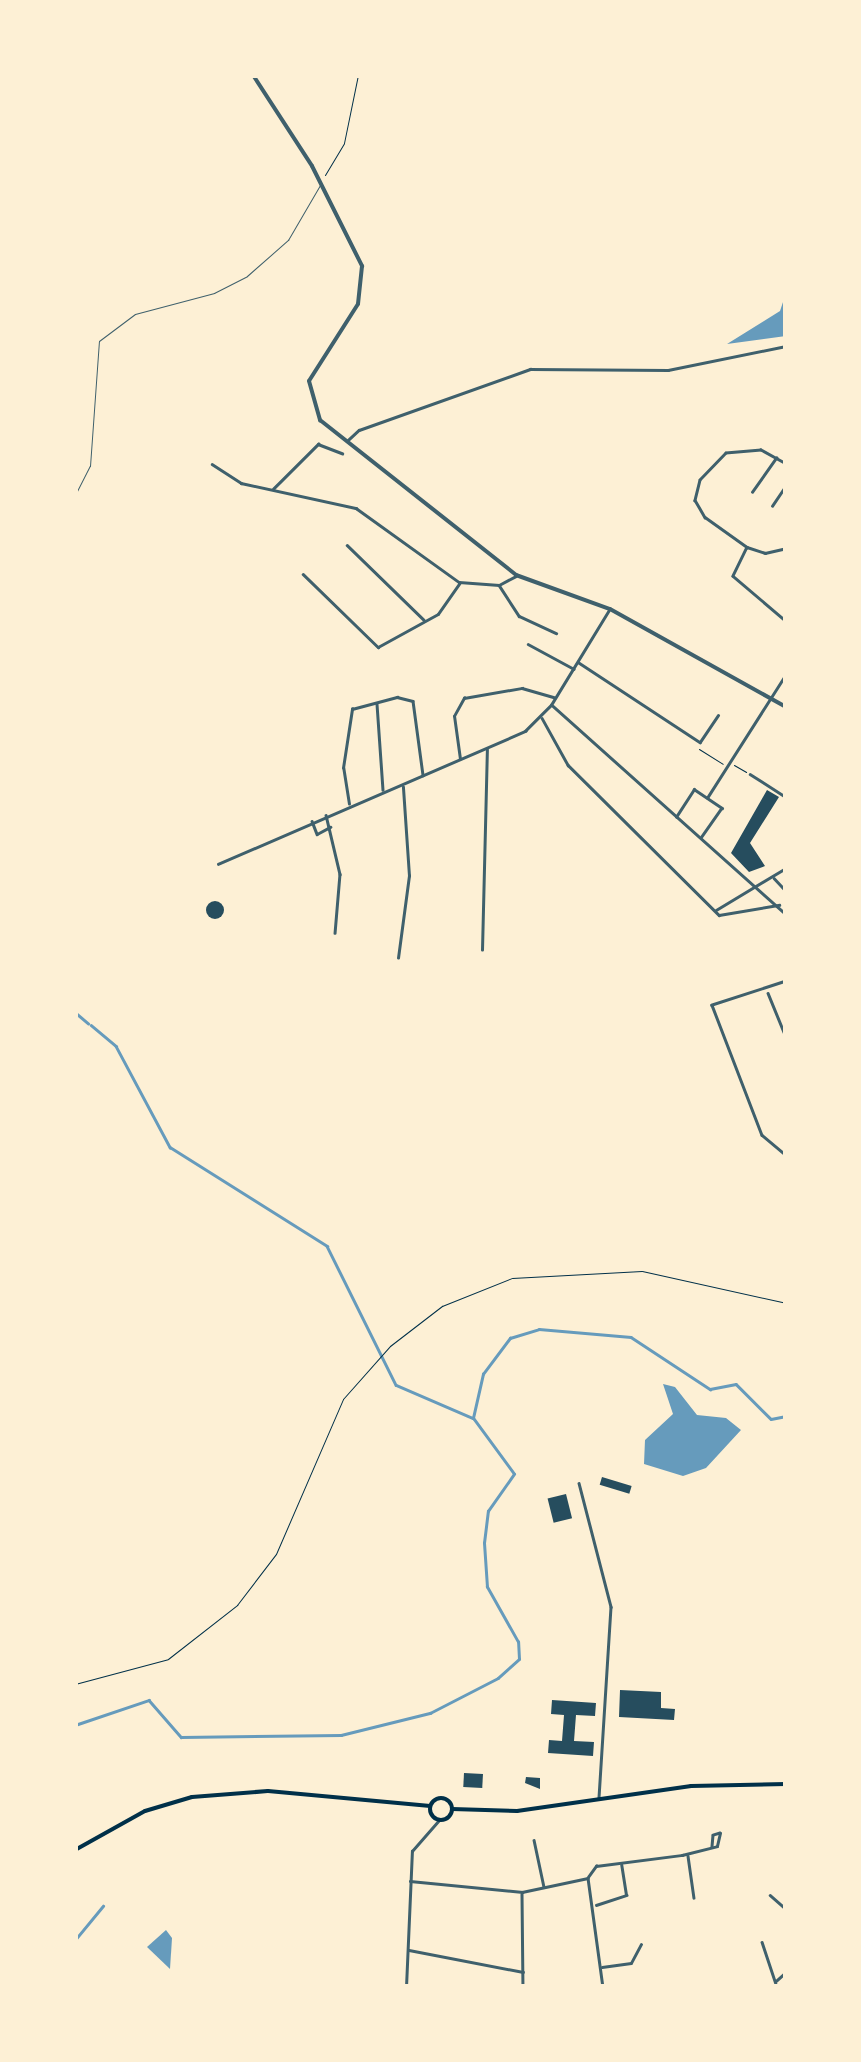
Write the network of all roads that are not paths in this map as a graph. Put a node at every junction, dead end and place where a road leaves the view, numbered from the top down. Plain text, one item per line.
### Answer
1 (253, 75) edge
2 (322, 182) junction
3 (786, 346) edge
4 (346, 442) junction
5 (342, 453) dead end
6 (776, 458) junction
7 (212, 464) dead end
8 (786, 464) edge
9 (786, 485) edge
10 (273, 488) junction
11 (752, 492) dead end
12 (75, 495) edge
13 (772, 506) dead end
14 (347, 544) dead end
15 (747, 547) junction
16 (786, 548) edge
17 (303, 574) dead end
18 (516, 575) junction
19 (460, 582) junction
20 (499, 585) junction
21 (610, 609) junction
22 (786, 621) edge
23 (426, 622) junction
24 (556, 633) dead end
25 (528, 644) dead end
26 (578, 662) junction
27 (574, 669) junction
28 (786, 674) edge
29 (556, 698) junction
30 (772, 699) junction
31 (376, 702) junction
32 (551, 705) junction
33 (786, 707) edge
34 (718, 716) dead end
35 (541, 717) junction
36 (487, 750) junction
37 (461, 761) junction
38 (750, 774) road end
39 (424, 777) junction
40 (402, 785) junction
41 (384, 792) junction
42 (786, 796) edge
43 (706, 798) junction
44 (350, 805) junction
45 (326, 814) junction
46 (676, 817) junction
47 (312, 820) junction
48 (330, 827) junction
49 (702, 838) junction
50 (218, 864) dead end
51 (786, 868) edge
52 (774, 878) junction
53 (761, 886) junction
54 (786, 891) edge
55 (779, 905) junction
56 (715, 911) junction
57 (786, 914) edge
58 (335, 933) dead end
59 (482, 950) dead end
60 (398, 958) dead end
61 (786, 981) edge
62 (768, 991) junction
63 (786, 1037) edge
64 (786, 1155) edge
65 (579, 1483) dead end
66 (786, 1784) edge
67 (599, 1801) junction
68 (430, 1806) junction
69 (452, 1809) junction
70 (439, 1820) junction
71 (534, 1840) dead end
72 (712, 1847) dead end
73 (75, 1850) edge
74 (688, 1854) junction
75 (621, 1862) junction
76 (588, 1878) junction
77 (410, 1882) junction
78 (544, 1888) junction
79 (522, 1892) junction
80 (770, 1895) dead end
81 (694, 1898) dead end
82 (786, 1898) edge
83 (782, 1905) junction
84 (595, 1906) junction
85 (786, 1909) edge
86 (762, 1942) dead end
87 (641, 1944) dead end
88 (408, 1950) junction
89 (602, 1967) junction
90 (523, 1972) junction
91 (786, 1972) edge
92 (776, 1985) edge
93 (406, 1987) edge
94 (523, 1987) edge
95 (603, 1987) edge

1 - 2 street
2 - 4 street
2 - 12 lane
3 - 4 street
4 - 18 street
5 - 10 street
6 - 8 street
6 - 11 street
6 - 15 street
7 - 10 street
9 - 13 street
10 - 19 street
14 - 23 street
15 - 16 street
15 - 22 street
17 - 23 street
18 - 20 street
18 - 21 street
19 - 20 street
19 - 23 street
20 - 24 street
21 - 26 street
21 - 30 street
25 - 27 street
26 - 27 street
26 - 34 street
27 - 29 street
28 - 30 street
29 - 32 street
29 - 37 street
30 - 33 street
30 - 43 street
31 - 39 street
31 - 41 street
31 - 44 street
32 - 35 street
32 - 46 street
35 - 36 street
35 - 56 street
36 - 37 street
36 - 59 street
37 - 39 street
38 - 42 street
39 - 40 street
40 - 41 street
40 - 60 street
41 - 44 street
43 - 46 street
43 - 49 street
44 - 45 street
45 - 47 street
45 - 48 street
46 - 49 street
47 - 48 street
47 - 50 street
48 - 58 street
49 - 53 street
51 - 52 street
52 - 53 street
52 - 54 street
53 - 55 street
53 - 56 street
55 - 56 street
55 - 57 street
61 - 62 street
62 - 63 street
62 - 64 street
65 - 67 street
66 - 67 main road
67 - 69 main road
68 - 69 main road
68 - 70 main road
68 - 73 main road
69 - 70 main road
70 - 77 street
71 - 78 street
72 - 74 street
74 - 75 street
74 - 81 street
75 - 76 street
75 - 84 street
76 - 78 street
76 - 84 street
77 - 79 street
77 - 88 street
78 - 79 street
79 - 90 street
80 - 83 street
82 - 83 street
83 - 85 street
84 - 89 street
86 - 92 street
87 - 89 street
88 - 90 street
88 - 93 street
89 - 95 street
90 - 94 street
91 - 92 street

